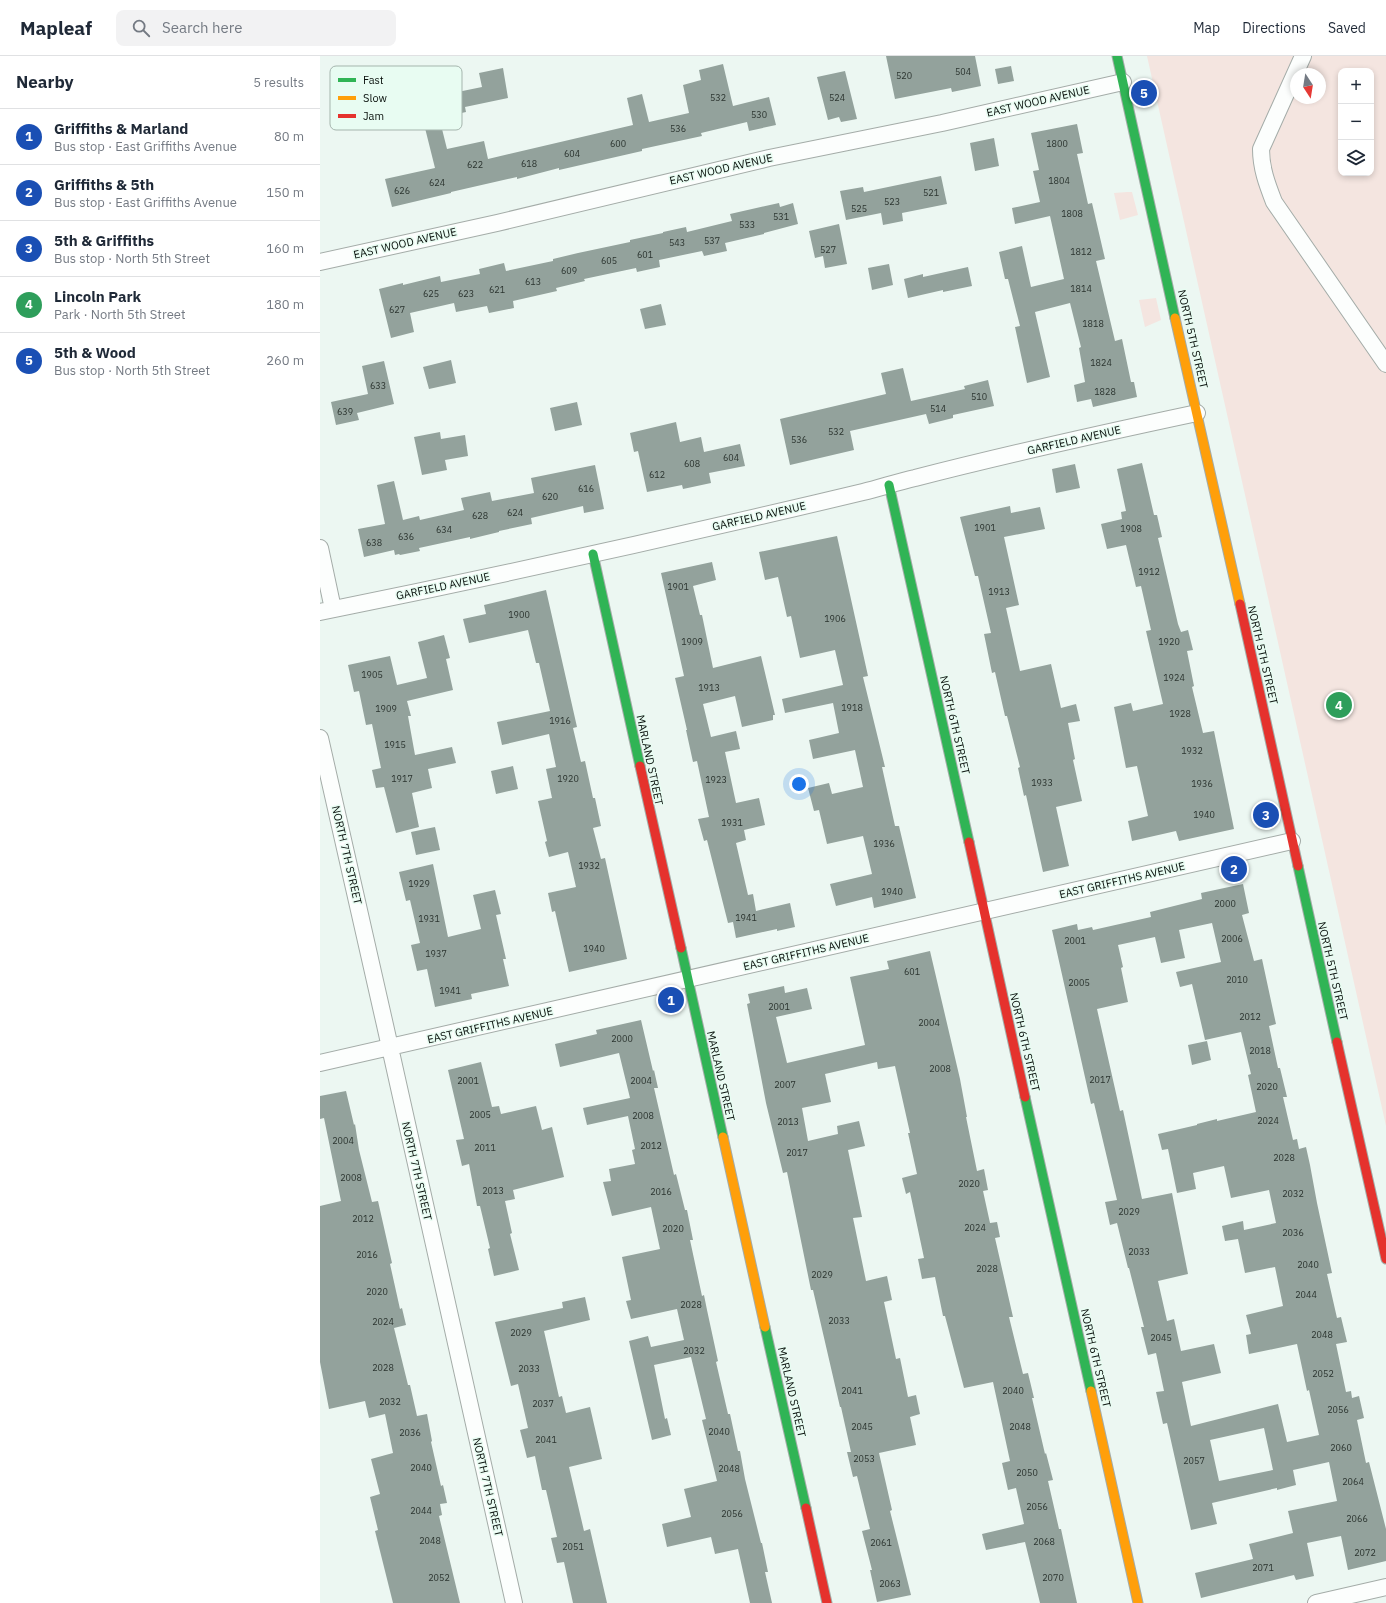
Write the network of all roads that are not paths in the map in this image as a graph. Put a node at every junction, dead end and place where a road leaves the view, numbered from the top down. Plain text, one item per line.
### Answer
1 (1117, 56) edge
2 (1303, 56) edge
3 (1123, 82) junction
4 (320, 262) edge
5 (1386, 364) edge
6 (1197, 413) junction
7 (889, 485) junction
8 (320, 548) edge
9 (592, 554) junction
10 (327, 610) edge
11 (320, 738) edge
12 (1292, 841) junction
13 (983, 911) junction
14 (687, 980) junction
15 (390, 1048) junction
16 (320, 1063) edge
17 (1386, 1260) edge
18 (1386, 1587) edge
19 (514, 1603) edge
20 (827, 1603) edge
21 (1138, 1603) edge
22 (1316, 1603) edge

1 - 3 street, NORTH 5TH STREET
2 - 5 street
3 - 4 street, EAST WOOD AVENUE
3 - 6 street, NORTH 5TH STREET
6 - 7 street, GARFIELD AVENUE
6 - 12 street, NORTH 5TH STREET
7 - 9 street, GARFIELD AVENUE
7 - 13 street, NORTH 6TH STREET
8 - 10 street
9 - 10 street, GARFIELD AVENUE
9 - 14 street, MARLAND STREET
11 - 15 street, NORTH 7TH STREET
12 - 13 street, EAST GRIFFITHS AVENUE
12 - 17 street, NORTH 5TH STREET
13 - 14 street, EAST GRIFFITHS AVENUE
13 - 21 street, NORTH 6TH STREET
14 - 15 street, EAST GRIFFITHS AVENUE
14 - 20 street, MARLAND STREET
15 - 16 street, EAST GRIFFITHS AVENUE
15 - 19 street, NORTH 7TH STREET
18 - 22 street

